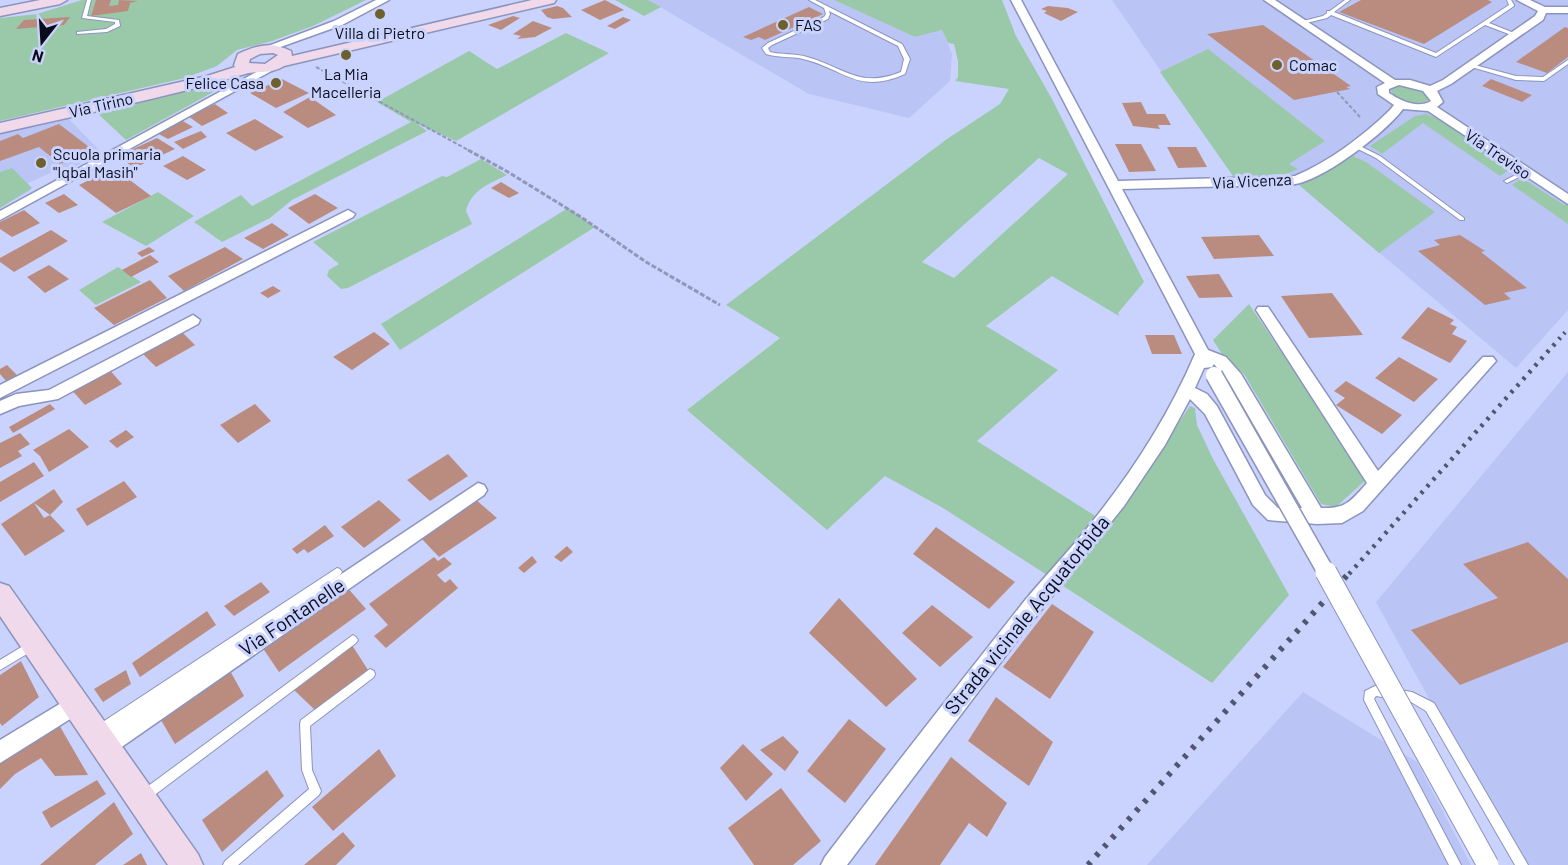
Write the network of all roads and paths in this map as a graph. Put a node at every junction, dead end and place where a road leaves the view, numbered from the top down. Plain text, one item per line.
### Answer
1 (60, 0) edge
2 (89, 0) edge
3 (384, 0) edge
4 (549, 0) edge
5 (811, 0) edge
6 (1017, 0) edge
7 (1269, 0) edge
8 (1348, 0) edge
9 (1509, 0) edge
10 (1522, 0) edge
11 (826, 9) junction
12 (1543, 10) junction
13 (1568, 10) edge
14 (0, 12) edge
15 (1329, 12) junction
16 (1302, 22) junction
17 (1485, 23) junction
18 (79, 33) dead end
19 (1516, 34) junction
20 (305, 36) junction
21 (268, 48) junction
22 (309, 57) junction
23 (280, 59) junction
24 (1568, 62) edge
25 (244, 65) junction
26 (1471, 66) junction
27 (1390, 82) junction
28 (1430, 90) junction
29 (1337, 92) dead end
30 (1401, 104) junction
31 (1430, 107) junction
32 (1360, 117) dead end
33 (0, 128) edge
34 (1354, 145) junction
35 (1525, 172) junction
36 (1507, 181) dead end
37 (1113, 185) junction
38 (1568, 201) edge
39 (348, 214) dead end
40 (0, 216) edge
41 (1462, 219) dead end
42 (720, 305) dead end
43 (1263, 310) dead end
44 (193, 320) dead end
45 (1202, 354) junction
46 (1488, 361) dead end
47 (1199, 380) junction
48 (0, 392) edge
49 (0, 408) edge
50 (1376, 483) junction
51 (478, 490) dead end
52 (1317, 517) junction
53 (337, 572) dead end
54 (0, 594) edge
55 (354, 640) dead end
56 (35, 645) junction
57 (0, 665) edge
58 (370, 674) dead end
59 (76, 704) junction
60 (101, 739) junction
61 (0, 752) edge
62 (142, 799) junction
63 (187, 865) edge
64 (229, 865) edge
65 (833, 865) edge
66 (1455, 865) edge
67 (1488, 865) edge
68 (1522, 865) edge

1 - 14 street
2 - 18 lane
3 - 20 street
4 - 22 street
5 - 11 lane
6 - 37 street
7 - 16 street
8 - 15 lane
9 - 17 lane
10 - 12 street
11 - 11 lane
12 - 13 street
12 - 19 street
15 - 16 lane
15 - 17 lane
16 - 27 street
17 - 19 lane
19 - 26 street
20 - 21 street
20 - 23 street
21 - 23 street
21 - 25 street
22 - 23 street
22 - 42 path
23 - 25 street
23 - 40 street
24 - 26 lane
25 - 33 street, Via Tirino
26 - 28 street
27 - 28 street
27 - 30 street
28 - 31 street
29 - 32 path
30 - 31 street
30 - 34 street, Via Vicenza
31 - 35 street, Via Treviso
34 - 37 street, Via Vicenza
34 - 41 lane
35 - 36 lane
35 - 38 street, Via Treviso
37 - 45 street
39 - 48 street
43 - 50 street
44 - 49 street
45 - 47 street
45 - 52 street
46 - 50 street
47 - 52 street
47 - 65 street, Strada vicinale Acquatorbida
47 - 67 street, bridge
50 - 52 street
51 - 60 street, Via Fontanelle
53 - 60 lane
54 - 56 street
55 - 62 lane
56 - 57 lane
56 - 59 street
58 - 64 lane
59 - 60 street
59 - 61 street
60 - 62 street
62 - 63 street
66 - 68 lane

